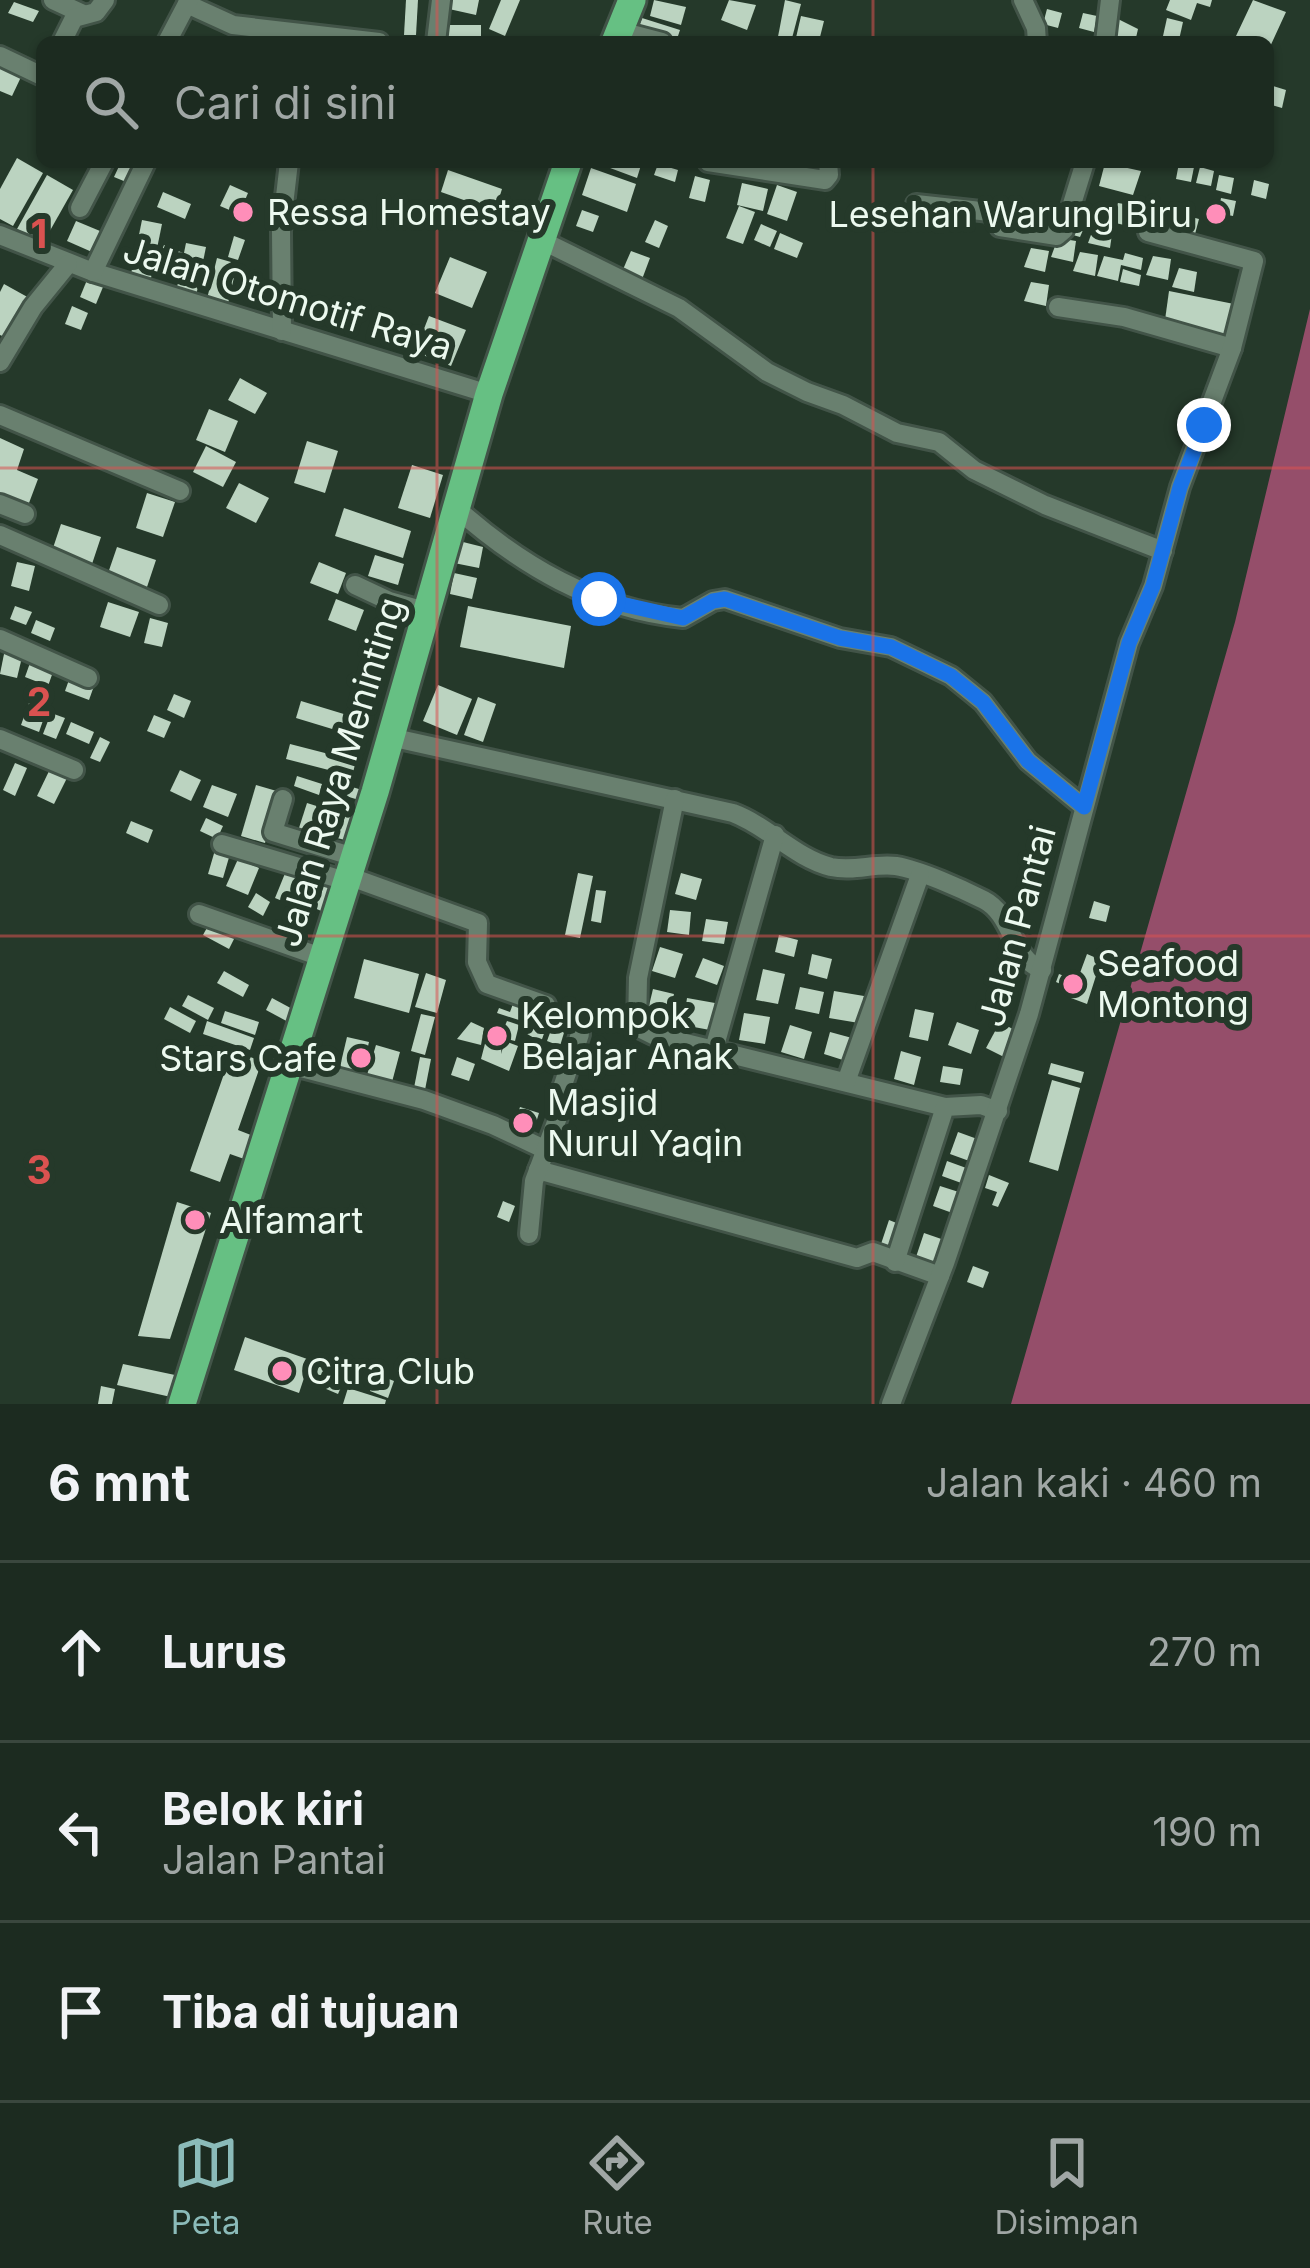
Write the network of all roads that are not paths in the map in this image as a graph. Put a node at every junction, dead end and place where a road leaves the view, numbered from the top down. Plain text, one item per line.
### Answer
1 (53, 0) edge
2 (105, 0) edge
3 (441, 0) edge
4 (617, 0) edge
5 (632, 0) edge
6 (1023, 0) edge
7 (1110, 0) edge
8 (188, 2) edge
9 (83, 14) junction
10 (265, 35) edge
11 (65, 36) edge
12 (170, 36) edge
13 (437, 36) edge
14 (613, 36) edge
15 (614, 36) edge
16 (1036, 36) edge
17 (1106, 36) edge
18 (0, 56) edge
19 (36, 73) edge
20 (101, 168) edge
21 (143, 168) edge
22 (289, 168) edge
23 (566, 168) edge
24 (747, 168) edge
25 (827, 168) edge
26 (1083, 168) edge
27 (916, 204) dead end
28 (80, 208) dead end
29 (1148, 232) dead end
30 (0, 235) edge
31 (541, 240) junction
32 (68, 264) junction
33 (93, 272) junction
34 (1058, 307) dead end
35 (282, 331) junction
36 (1232, 348) junction
37 (0, 362) edge
38 (489, 394) junction
39 (0, 415) edge
40 (180, 491) dead end
41 (0, 504) edge
42 (455, 507) junction
43 (25, 514) dead end
44 (0, 535) edge
45 (1162, 550) junction
46 (355, 585) dead end
47 (159, 605) dead end
48 (425, 611) junction
49 (0, 639) edge
50 (88, 678) dead end
51 (390, 737) junction
52 (0, 739) edge
53 (74, 770) dead end
54 (283, 799) dead end
55 (675, 799) junction
56 (1084, 807) junction
57 (776, 835) junction
58 (222, 844) dead end
59 (350, 871) junction
60 (920, 875) junction
61 (199, 914) dead end
62 (321, 958) junction
63 (1042, 970) junction
64 (546, 1005) dead end
65 (580, 1034) dead end
66 (714, 1049) junction
67 (286, 1064) junction
68 (846, 1082) junction
69 (945, 1107) junction
70 (998, 1111) junction
71 (546, 1150) junction
72 (538, 1170) junction
73 (530, 1234) dead end
74 (895, 1262) junction
75 (942, 1270) junction
76 (182, 1404) edge
77 (891, 1404) edge

1 - 9 street
2 - 9 street
3 - 13 street
4 - 14 highway
5 - 15 highway
6 - 16 street
7 - 17 street
8 - 10 street
8 - 12 street
9 - 11 street
18 - 19 street
20 - 28 street
21 - 33 street
22 - 35 street
23 - 31 highway, Jalan Raya Meninting
24 - 25 street
26 - 27 street
29 - 36 street, Jalan Pantai
30 - 32 street, Jalan Otomotif Raya
31 - 38 highway, Jalan Raya Meninting
31 - 45 street
32 - 33 street, Jalan Otomotif Raya
32 - 37 street
33 - 35 street, Jalan Otomotif Raya
34 - 36 street
35 - 38 street, Jalan Otomotif Raya
36 - 45 street, Jalan Pantai
38 - 42 highway, Jalan Raya Meninting
39 - 40 street
41 - 43 street
42 - 48 highway, Jalan Raya Meninting
42 - 56 street
44 - 47 street
45 - 56 street, Jalan Pantai
46 - 48 street
48 - 51 highway, Jalan Raya Meninting
49 - 50 street
51 - 55 street
51 - 59 highway, Jalan Raya Meninting
52 - 53 street
54 - 59 street
55 - 57 street
55 - 66 street
56 - 63 street, Jalan Pantai
57 - 60 street
57 - 66 street
58 - 59 street
59 - 62 highway, Jalan Raya Meninting
59 - 64 street
60 - 63 street
60 - 68 street
61 - 62 street
62 - 67 highway, Jalan Raya Meninting
63 - 70 street, Jalan Pantai
65 - 71 street
66 - 68 street
67 - 71 street
67 - 76 highway, Jalan Raya Meninting
68 - 69 street
69 - 70 street
69 - 74 street
70 - 75 street, Jalan Pantai
71 - 72 street
72 - 73 street
72 - 74 street
74 - 75 street
75 - 77 street, Jalan Pantai

